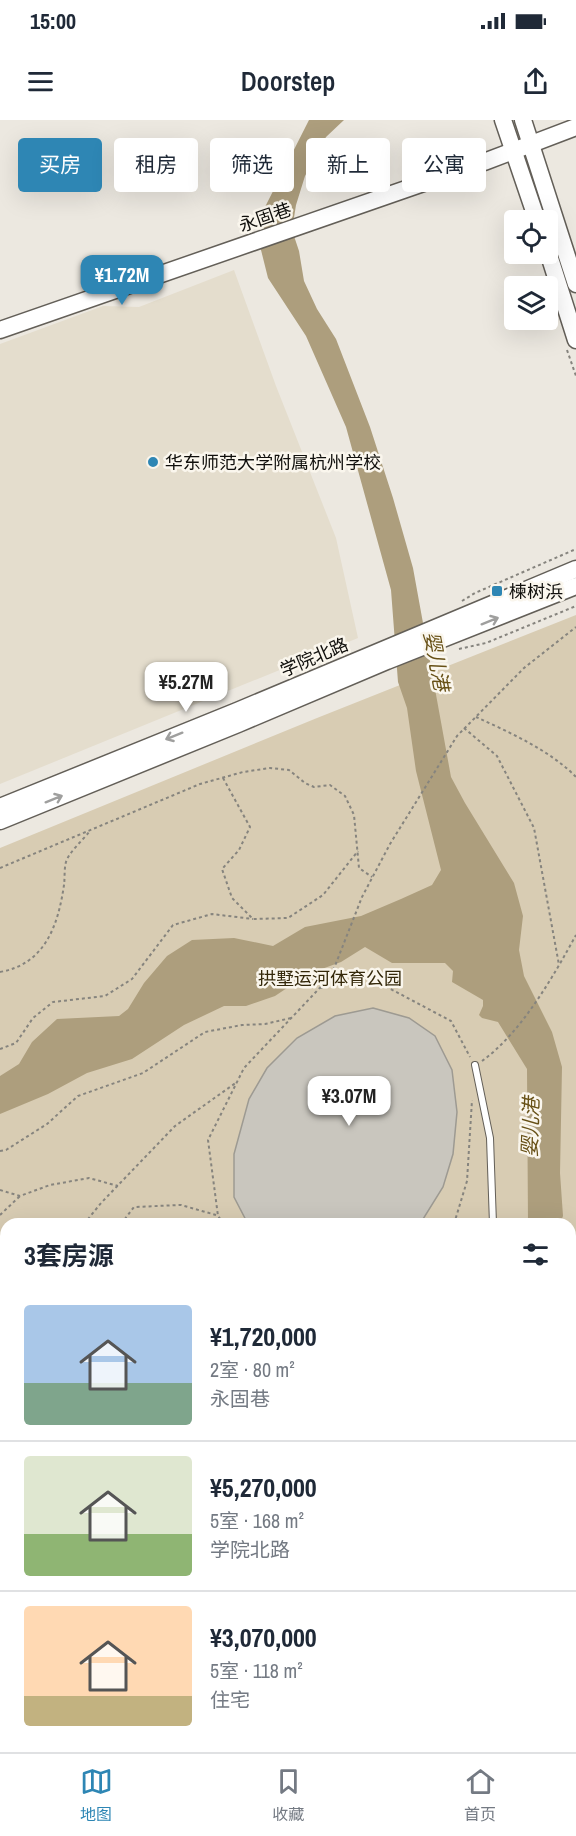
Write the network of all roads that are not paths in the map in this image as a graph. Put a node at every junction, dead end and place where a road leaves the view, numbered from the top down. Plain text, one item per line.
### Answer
1 (503, 120) edge
2 (523, 120) edge
3 (576, 127) edge
4 (531, 143) junction
5 (513, 151) junction
6 (534, 210) edge
7 (552, 264) edge
8 (576, 284) edge
9 (0, 330) edge
10 (576, 340) edge
11 (576, 569) edge
12 (576, 586) edge
13 (386, 655) junction
14 (0, 807) edge
15 (0, 821) edge
16 (475, 1065) road end
17 (493, 1218) edge

1 - 5 main road
2 - 4 main road
3 - 4 main road, 永固巷
4 - 5 main road, 永固巷
4 - 8 main road
5 - 6 main road
5 - 9 main road, 永固巷
7 - 10 main road
11 - 13 main road, 学院北路
13 -> 12 main road, 学院北路
13 -> 14 main road, 学院北路
15 -> 13 main road, 学院北路
16 - 17 lane

